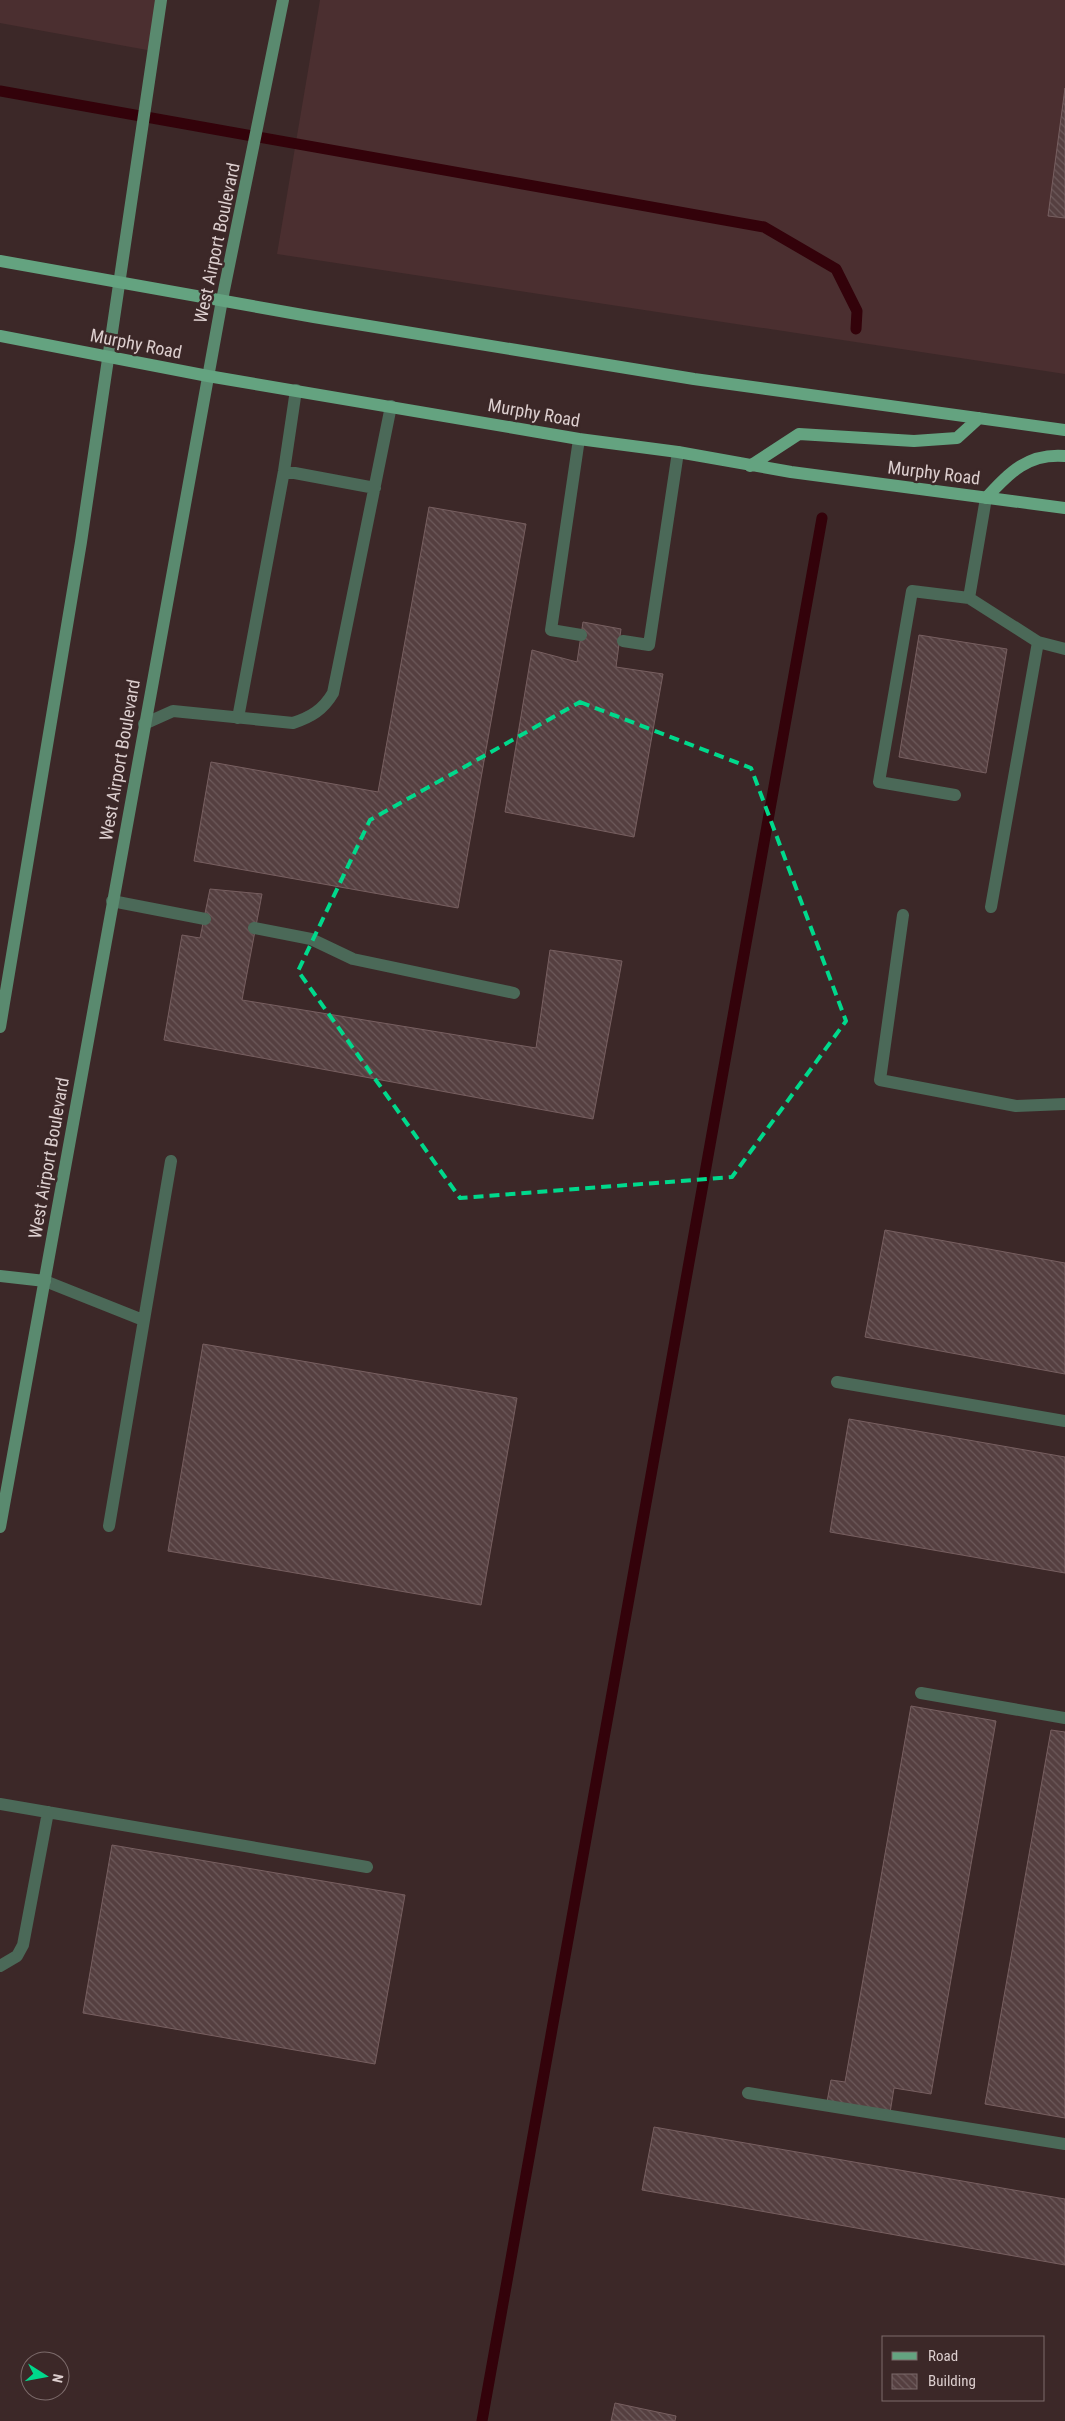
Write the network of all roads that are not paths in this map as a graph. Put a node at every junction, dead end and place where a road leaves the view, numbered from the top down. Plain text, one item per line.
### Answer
1 (161, 0) edge
2 (283, 0) edge
3 (0, 261) edge
4 (120, 282) junction
5 (222, 300) junction
6 (0, 336) edge
7 (109, 356) junction
8 (208, 376) junction
9 (296, 390) junction
10 (391, 406) junction
11 (979, 418) junction
12 (1065, 430) edge
13 (579, 439) junction
14 (678, 452) junction
15 (1065, 456) edge
16 (750, 466) junction
17 (284, 471) junction
18 (375, 488) junction
19 (986, 498) junction
20 (1065, 508) edge
21 (969, 598) junction
22 (581, 635) dead end
23 (623, 642) dead end
24 (1038, 642) junction
25 (1065, 649) edge
26 (238, 718) junction
27 (144, 724) junction
28 (955, 795) dead end
29 (112, 901) junction
30 (991, 907) dead end
31 (903, 915) dead end
32 (205, 918) dead end
33 (254, 928) dead end
34 (514, 993) dead end
35 (0, 1027) edge
36 (1065, 1104) edge
37 (171, 1160) dead end
38 (0, 1276) edge
39 (45, 1281) junction
40 (143, 1320) junction
41 (837, 1382) dead end
42 (1065, 1421) edge
43 (109, 1526) dead end
44 (0, 1527) edge
45 (921, 1693) dead end
46 (1065, 1718) edge
47 (0, 1804) edge
48 (48, 1812) junction
49 (367, 1867) dead end
50 (0, 1966) edge
51 (748, 2093) dead end
52 (1065, 2144) edge

1 - 4 main road
2 - 5 main road, West Airport Boulevard
3 - 4 main road
4 - 5 main road
4 - 7 main road
5 - 8 main road, West Airport Boulevard
5 - 11 main road
6 - 7 main road, Murphy Road
7 - 8 main road, Murphy Road
7 - 35 main road
8 - 9 main road, Murphy Road
8 - 27 main road, West Airport Boulevard
9 - 10 main road, Murphy Road
9 - 17 lane
10 - 13 main road, Murphy Road
10 - 18 lane
11 - 12 main road
11 - 16 main road
13 - 14 main road, Murphy Road
13 - 22 lane
14 - 16 main road, Murphy Road
14 - 23 lane
15 - 19 main road
16 - 19 main road, Murphy Road
17 - 18 lane
17 - 26 lane
18 - 26 lane
19 - 20 main road, Murphy Road
19 - 21 lane
21 - 24 lane
21 - 28 lane
24 - 25 lane
24 - 30 lane
26 - 27 lane
27 - 29 main road, West Airport Boulevard
29 - 32 lane
29 - 39 main road, West Airport Boulevard
31 - 36 lane
33 - 34 lane
37 - 40 lane
38 - 39 main road
39 - 40 lane
39 - 44 main road, West Airport Boulevard
40 - 43 lane
41 - 42 lane
45 - 46 lane
47 - 48 lane
48 - 49 lane
48 - 50 lane
51 - 52 lane

